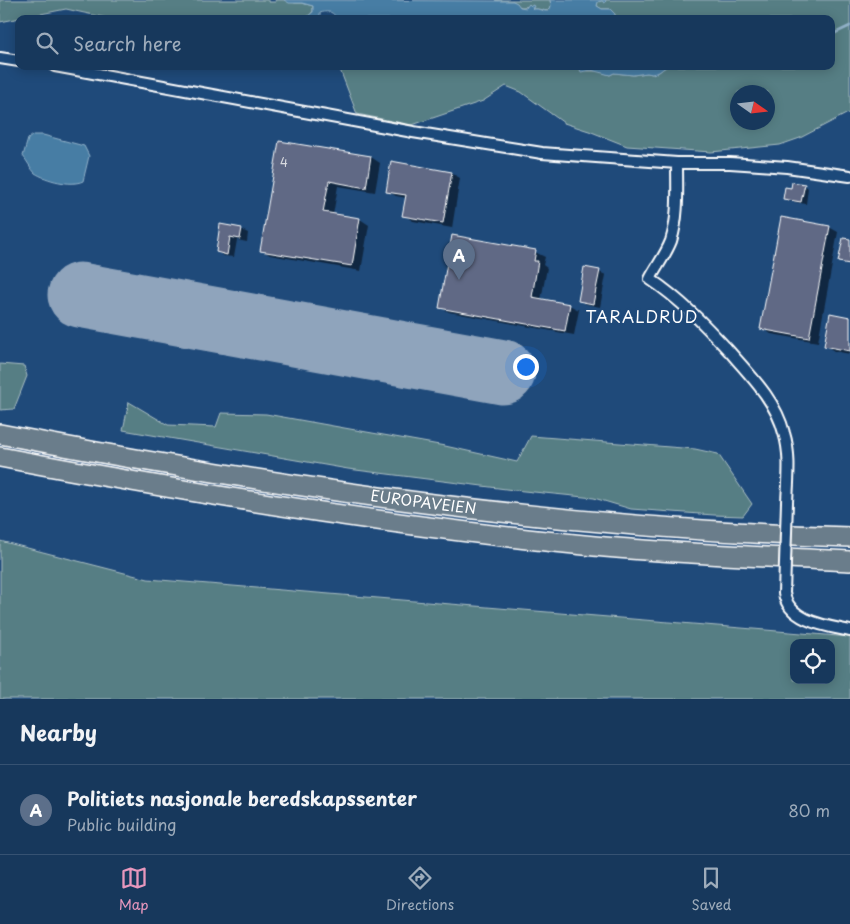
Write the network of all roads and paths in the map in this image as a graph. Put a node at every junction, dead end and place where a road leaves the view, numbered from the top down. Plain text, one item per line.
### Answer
1 (0, 58) edge
2 (15, 60) edge
3 (77, 70) edge
4 (677, 163) junction
5 (850, 176) edge
6 (0, 434) edge
7 (0, 457) edge
8 (850, 537) edge
9 (850, 561) edge
10 (850, 631) edge

1 - 2 street
3 - 4 street
4 - 5 street
4 - 10 street, bridge
6 - 8 highway, EUROPAVEIEN
7 - 9 highway, EUROPAVEIEN

